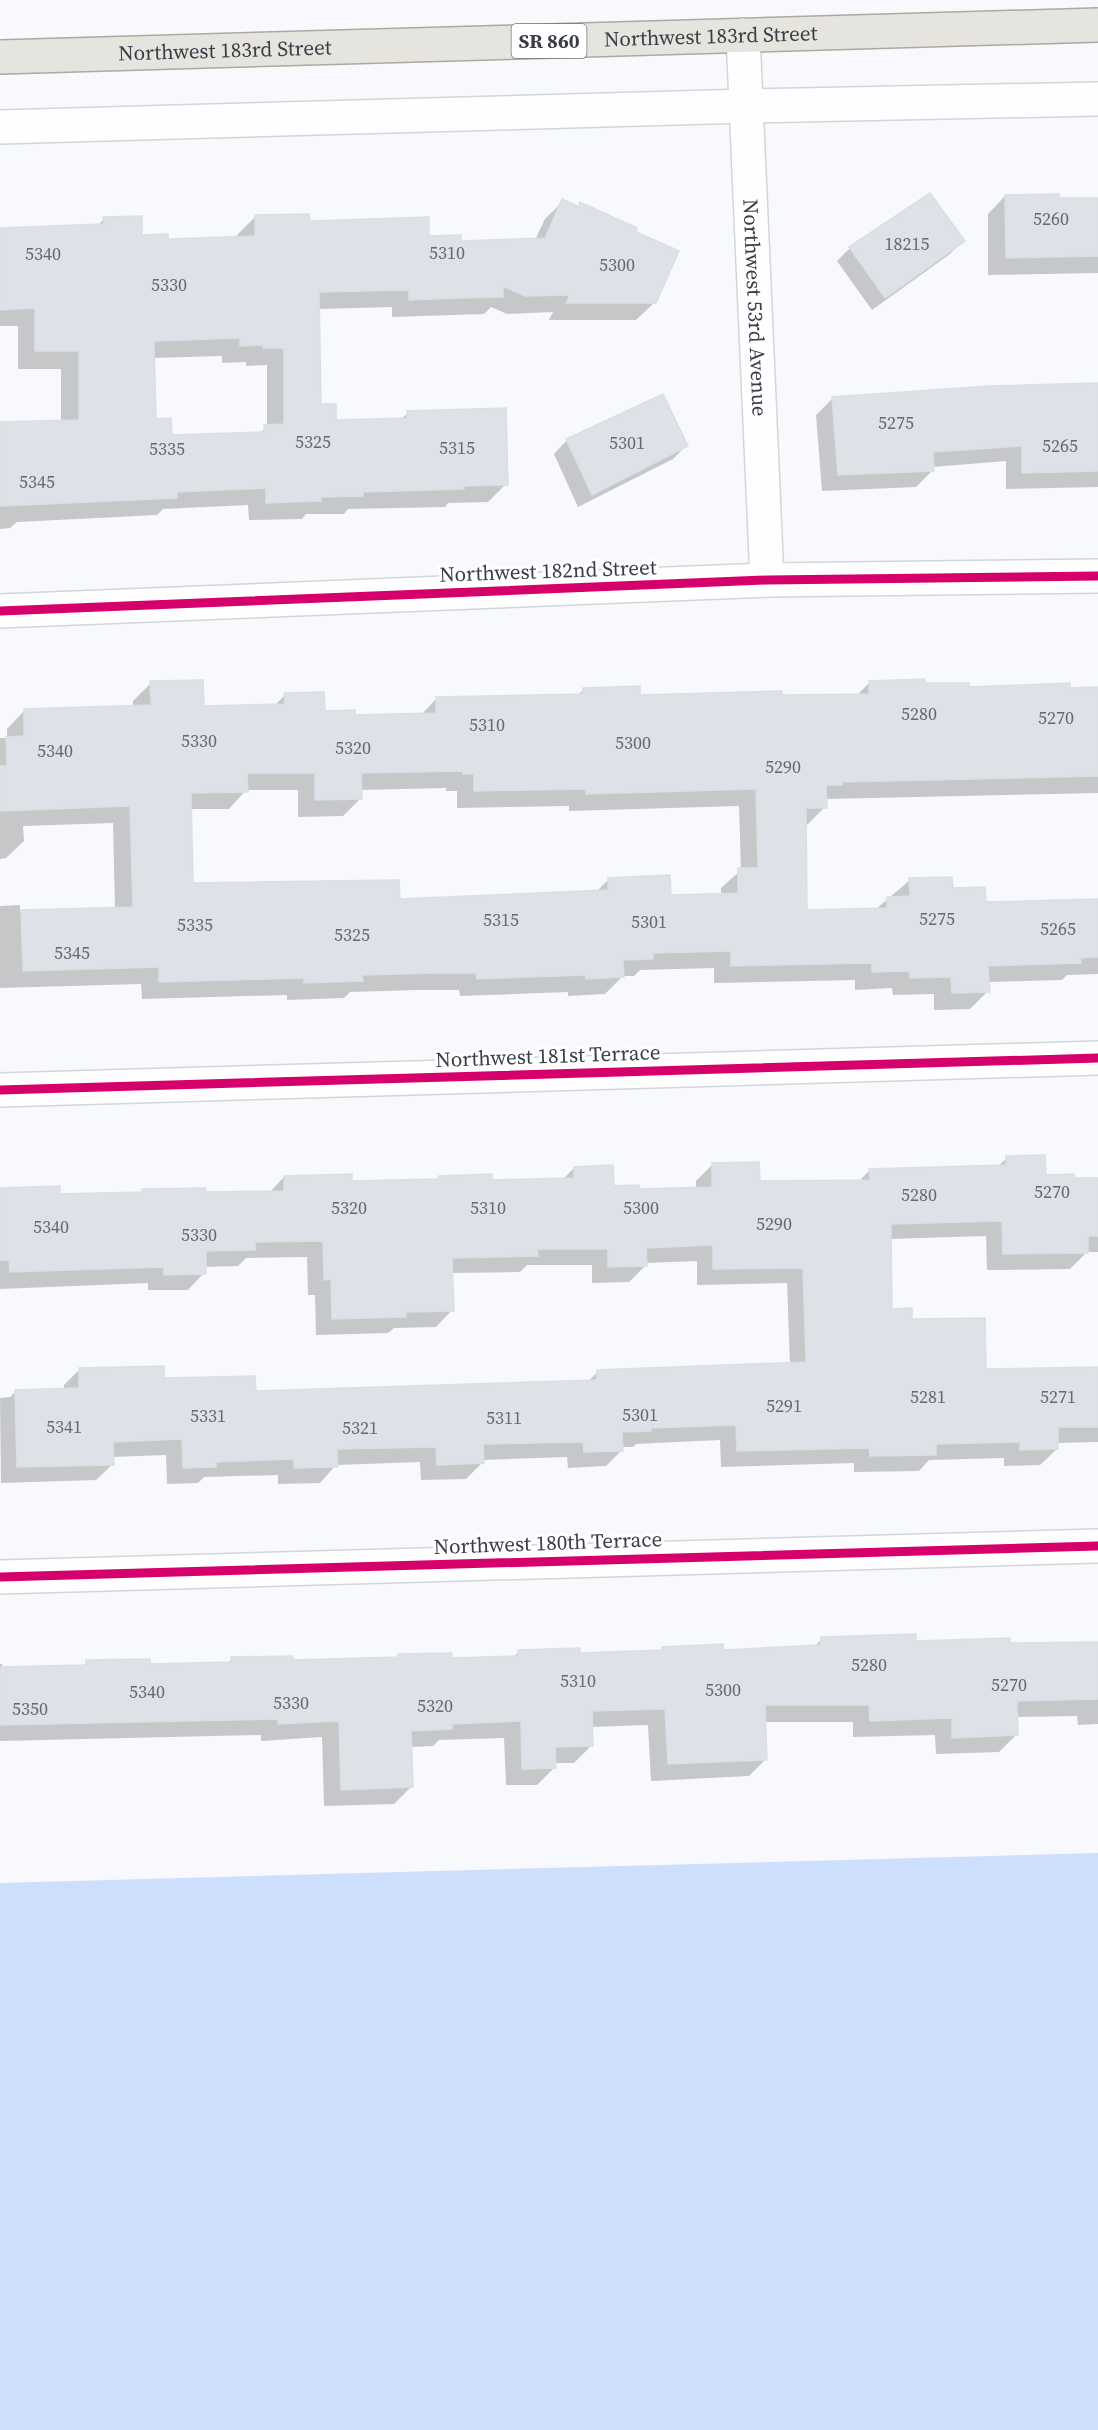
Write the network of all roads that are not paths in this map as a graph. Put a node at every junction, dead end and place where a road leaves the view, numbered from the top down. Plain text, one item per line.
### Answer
1 (1098, 25) edge
2 (743, 35) junction
3 (0, 57) edge
4 (1098, 99) edge
5 (747, 106) junction
6 (0, 127) edge
7 (1098, 576) edge
8 (767, 580) junction
9 (0, 611) edge
10 (1098, 1058) edge
11 (0, 1090) edge
12 (1098, 1546) edge
13 (0, 1577) edge

1 - 2 main road, Northwest 183rd Street / SR 860
2 - 3 main road, Northwest 183rd Street / SR 860
2 - 5 street, Northwest 53rd Avenue
4 - 5 street
5 - 6 street
5 - 8 street, Northwest 53rd Avenue
7 - 8 street, Northwest 182nd Street
8 - 9 street, Northwest 182nd Street
10 - 11 street, Northwest 181st Terrace
12 - 13 street, Northwest 180th Terrace

